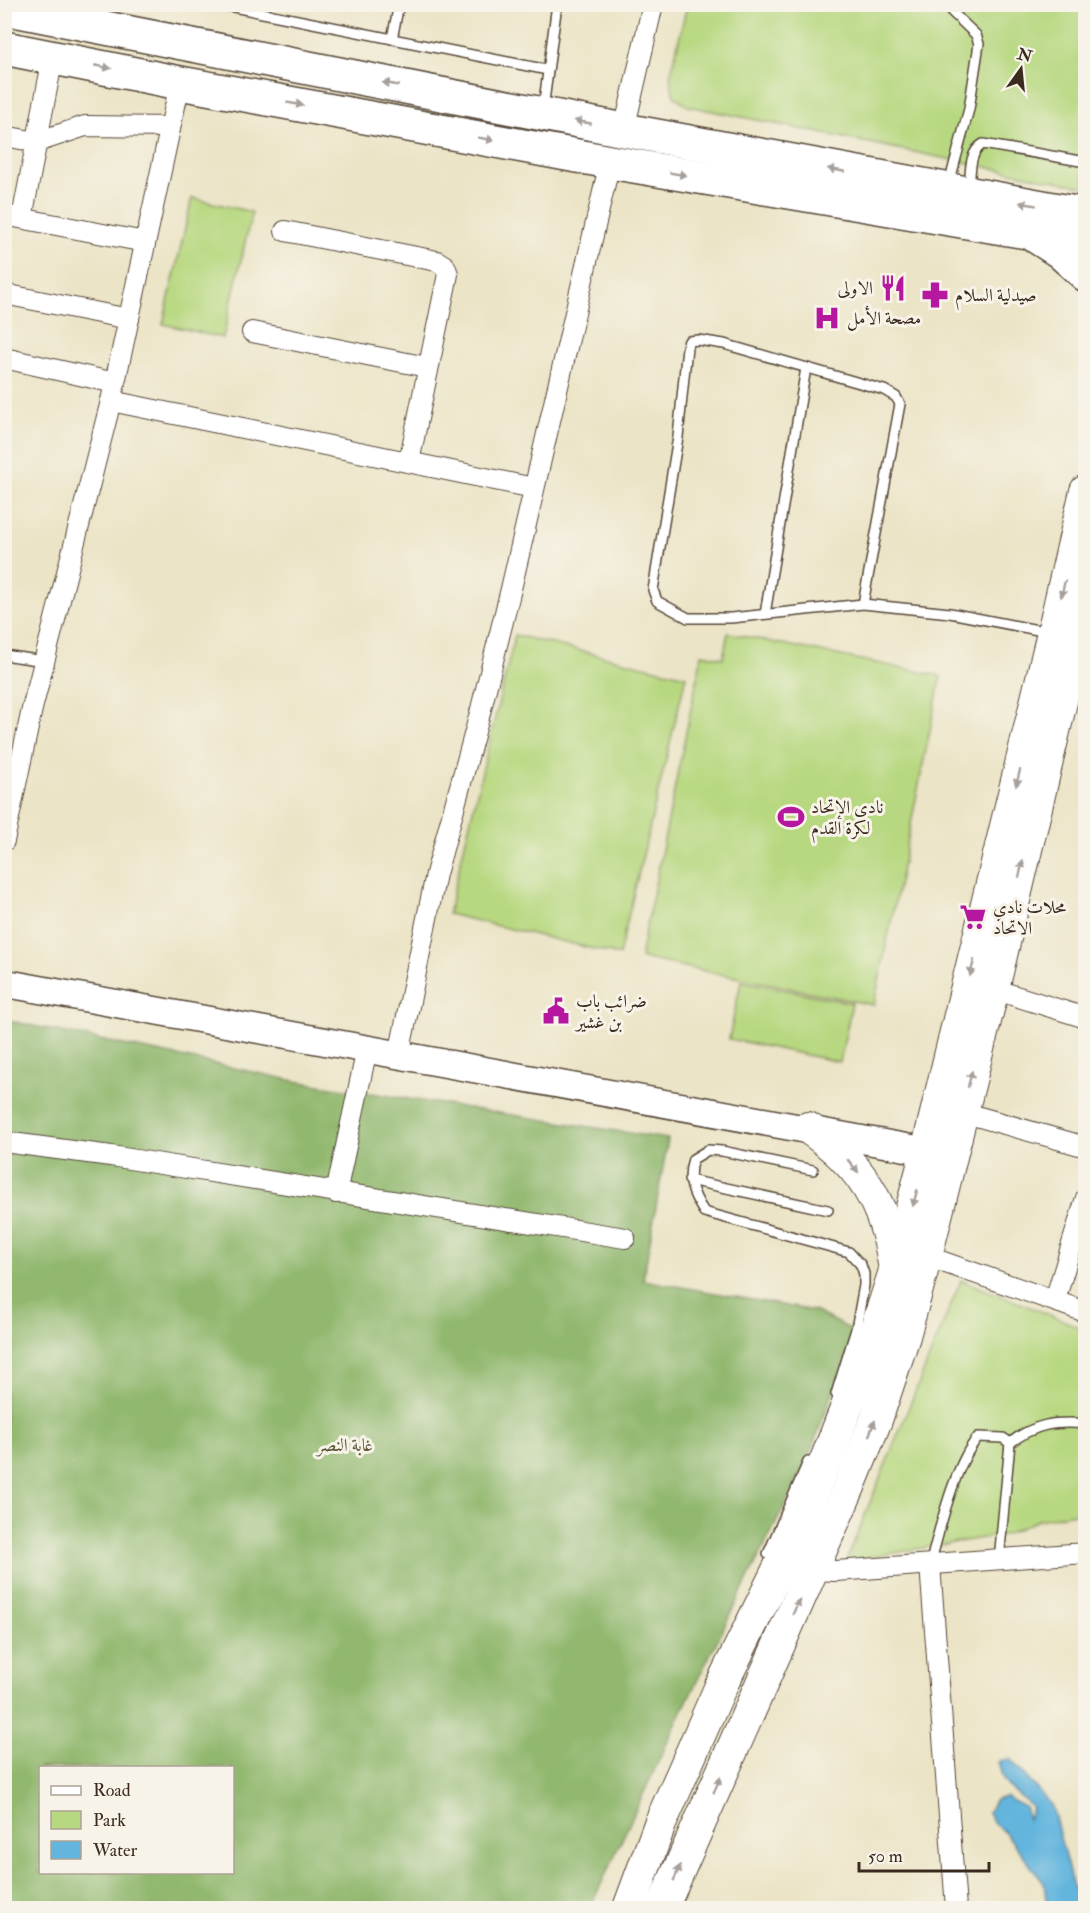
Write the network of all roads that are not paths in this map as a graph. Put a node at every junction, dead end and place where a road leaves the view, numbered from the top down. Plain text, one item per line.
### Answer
1 (218, 4) edge
2 (399, 4) edge
3 (556, 4) edge
4 (652, 4) edge
5 (241, 7) edge
6 (4, 8) edge
7 (51, 10) edge
8 (952, 12) dead end
9 (392, 39) junction
10 (4, 48) edge
11 (53, 57) junction
12 (548, 70) junction
13 (180, 83) junction
14 (543, 114) junction
15 (170, 127) junction
16 (624, 130) junction
17 (4, 136) edge
18 (37, 142) junction
19 (610, 162) junction
20 (1086, 162) edge
21 (958, 192) junction
22 (1078, 210) edge
23 (13, 217) edge
24 (1024, 230) junction
25 (285, 231) dead end
26 (145, 242) junction
27 (1086, 242) edge
28 (1086, 275) edge
29 (4, 294) edge
30 (129, 319) junction
31 (252, 332) dead end
32 (4, 358) edge
33 (427, 367) junction
34 (806, 368) junction
35 (113, 392) junction
36 (409, 462) junction
37 (534, 488) junction
38 (1086, 491) edge
39 (1086, 596) edge
40 (863, 604) junction
41 (765, 614) junction
42 (1071, 644) edge
43 (4, 655) edge
44 (44, 661) junction
45 (4, 841) edge
46 (5, 983) edge
47 (993, 989) junction
48 (1086, 1018) edge
49 (367, 1049) junction
50 (399, 1055) junction
51 (962, 1112) junction
52 (808, 1128) junction
53 (4, 1142) edge
54 (1086, 1147) edge
55 (939, 1154) junction
56 (813, 1170) dead end
57 (689, 1180) junction
58 (336, 1193) junction
59 (1086, 1198) edge
60 (828, 1210) dead end
61 (1082, 1222) edge
62 (625, 1238) dead end
63 (926, 1256) junction
64 (895, 1271) junction
65 (1055, 1300) junction
66 (1086, 1312) edge
67 (834, 1401) dead end
68 (1086, 1424) edge
69 (1010, 1443) junction
70 (811, 1455) dead end
71 (1086, 1553) edge
72 (999, 1560) junction
73 (788, 1562) junction
74 (930, 1565) junction
75 (660, 1824) junction
76 (692, 1838) junction
77 (629, 1908) edge
78 (662, 1908) edge
79 (956, 1908) edge

1 - 5 lane
2 - 9 lane
3 - 12 lane
4 - 16 street
5 - 9 lane
6 - 7 highway
14 -> 7 highway
8 - 21 lane
9 - 12 lane
10 - 11 highway
11 -> 13 highway
11 - 18 street
12 - 14 lane
13 - 15 street
13 -> 19 highway
16 -> 14 highway
15 - 18 street
15 - 26 street
21 -> 16 highway
17 - 18 street
18 - 23 street
19 -> 24 highway
19 - 37 street
20 - 21 lane
22 -> 21 highway
23 - 26 street
24 - 27 highway
24 - 28 highway
25 - 33 street
26 - 30 street
29 - 30 street
30 - 35 street
31 - 33 street
32 - 35 street
33 - 36 street
34 - 40 lane
34 - 41 lane
34 - 41 lane
35 - 36 street
35 - 44 street
36 - 37 street
37 - 50 street
38 -> 42 main road
39 - 42 main road
40 - 41 lane
40 - 42 lane
47 -> 42 main road
42 -> 55 main road
43 - 44 lane
44 - 45 street
46 - 49 street
47 - 48 street
51 -> 47 main road
49 - 50 street
49 - 58 street
50 - 52 street
51 - 54 street
51 - 55 main road
52 - 55 street
52 -> 64 main road
53 - 58 street
55 - 63 main road
55 -> 64 main road
56 - 57 lane
57 - 60 lane
57 - 67 lane
58 - 62 street
59 - 61 street
61 - 65 street
63 - 65 street
73 -> 63 main road
64 - 73 main road
65 - 66 street
68 - 69 lane
69 - 72 lane
69 - 74 lane
70 - 73 lane
71 - 72 street
72 - 74 street
73 - 74 street
73 - 75 main road
76 -> 73 main road
74 - 79 street
75 - 76 main road
75 - 77 main road
78 -> 76 main road

